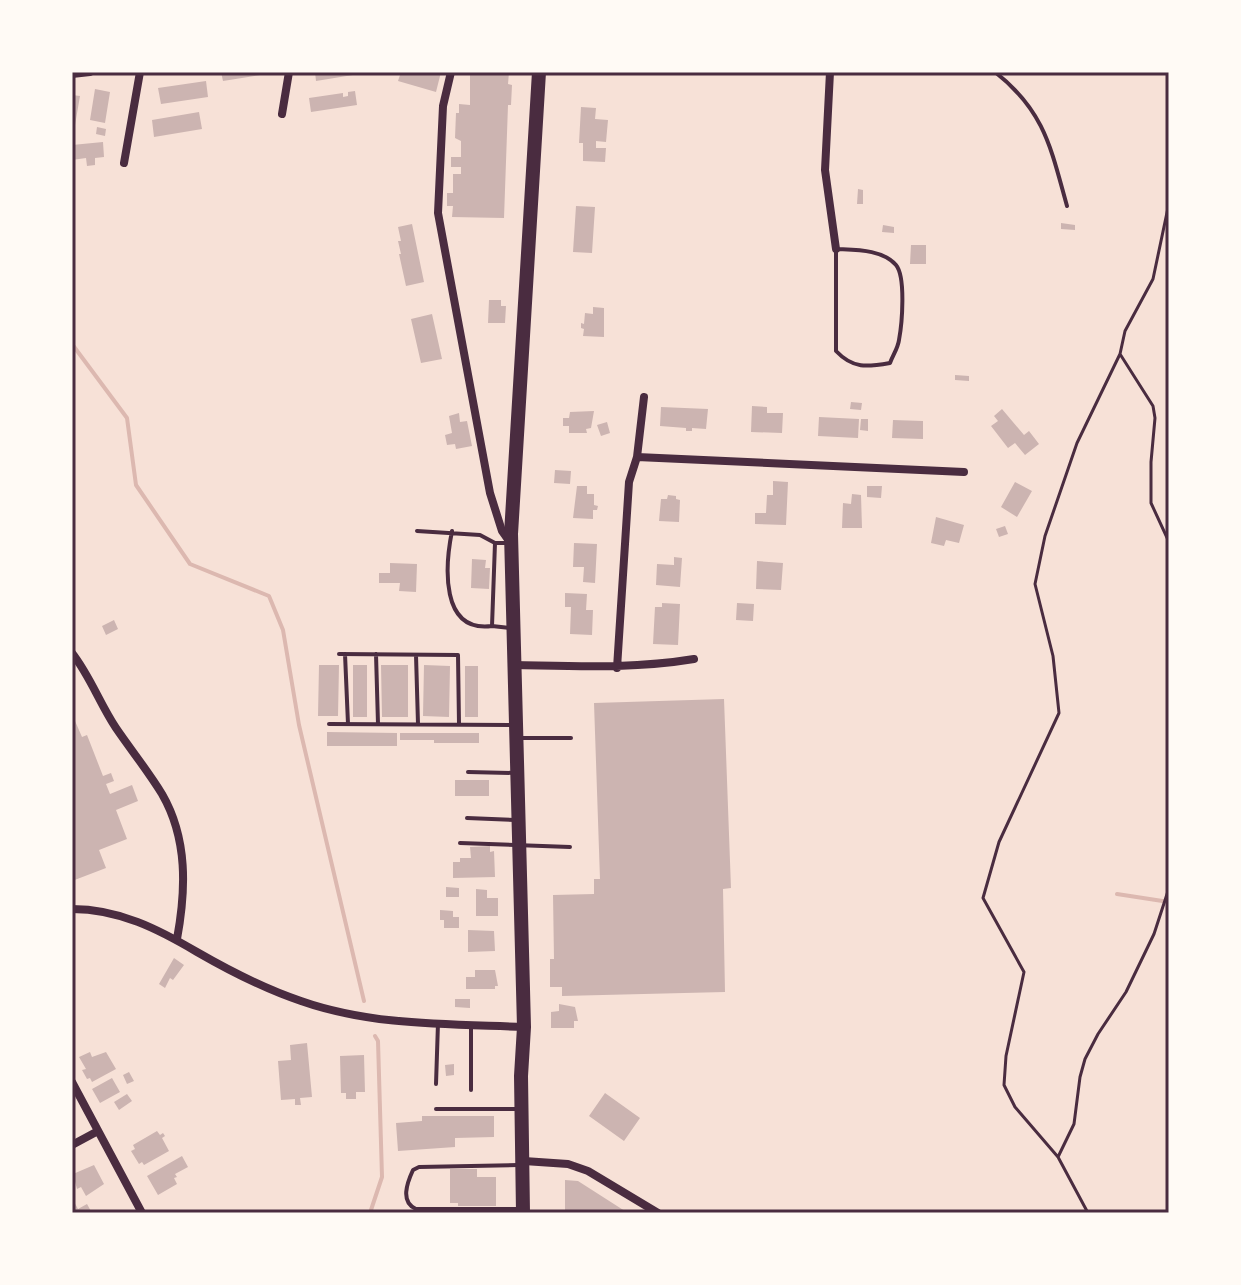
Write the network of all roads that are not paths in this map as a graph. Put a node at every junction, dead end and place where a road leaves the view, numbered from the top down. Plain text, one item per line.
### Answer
1 (90, 72) edge
2 (140, 72) edge
3 (289, 72) edge
4 (451, 72) edge
5 (539, 72) edge
6 (830, 72) edge
7 (995, 72) edge
8 (72, 74) edge
9 (282, 114) dead end
10 (124, 163) dead end
11 (1067, 206) dead end
12 (836, 249) junction
13 (644, 397) dead end
14 (637, 457) junction
15 (964, 472) dead end
16 (417, 531) dead end
17 (452, 531) junction
18 (495, 543) junction
19 (511, 543) junction
20 (492, 626) junction
21 (513, 628) junction
22 (72, 653) edge
23 (376, 654) junction
24 (416, 654) junction
25 (694, 659) dead end
26 (514, 665) junction
27 (617, 668) junction
28 (329, 724) dead end
29 (348, 724) junction
30 (378, 724) junction
31 (418, 724) junction
32 (459, 724) junction
33 (516, 732) junction
34 (571, 738) dead end
35 (468, 772) dead end
36 (517, 773) junction
37 (467, 818) dead end
38 (518, 820) junction
39 (460, 843) dead end
40 (519, 847) junction
41 (570, 847) dead end
42 (72, 909) edge
43 (177, 939) junction
44 (438, 1023) junction
45 (471, 1025) junction
46 (524, 1027) junction
47 (72, 1082) edge
48 (436, 1084) dead end
49 (471, 1090) dead end
50 (436, 1109) dead end
51 (522, 1109) junction
52 (98, 1131) junction
53 (72, 1145) edge
54 (524, 1163) junction
55 (523, 1211) edge
56 (142, 1213) edge
57 (658, 1213) edge

1 - 8 street
2 - 10 street
3 - 9 street
4 - 19 street
5 - 19 main road
6 - 12 street
7 - 11 lane
12 - 12 lane
13 - 14 street
14 - 15 street
14 - 27 street
16 - 17 lane
17 - 18 lane
17 - 20 lane
18 - 19 lane
18 - 20 lane
19 - 21 main road
20 - 21 lane
21 - 26 main road
22 - 43 street
23 - 24 lane
23 - 29 lane
23 - 30 lane
24 - 31 lane
24 - 32 lane
25 - 27 street
26 - 27 street
26 - 33 main road
28 - 29 lane
29 - 30 lane
30 - 31 lane
31 - 32 lane
32 - 33 lane
33 - 34 lane
33 - 36 main road
35 - 36 lane
36 - 38 main road
37 - 38 lane
38 - 40 main road
39 - 40 lane
40 - 41 lane
40 - 46 main road
42 - 43 street
43 - 44 street
44 - 45 street
44 - 48 lane
45 - 46 street
45 - 49 lane
46 - 51 main road
47 - 52 street
50 - 51 lane
51 - 54 main road
52 - 53 street
52 - 56 street
54 - 55 main road
54 - 55 lane
54 - 57 street

